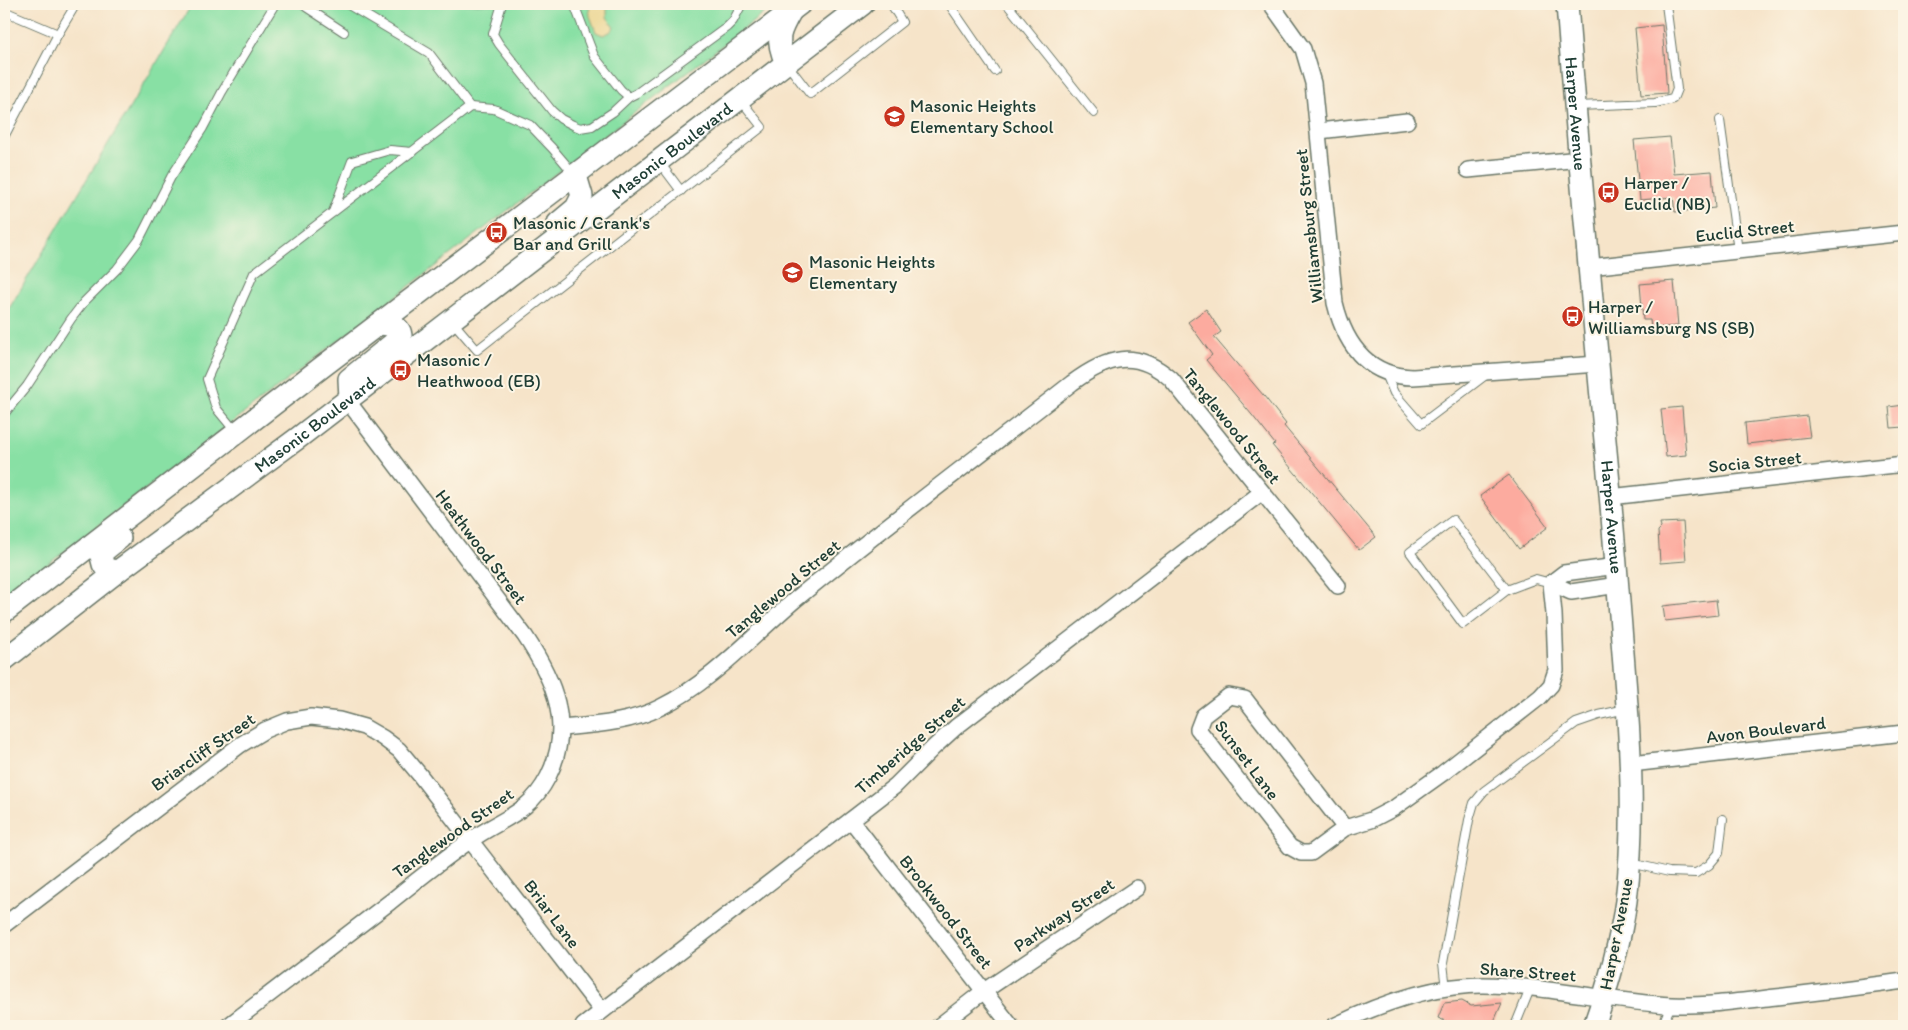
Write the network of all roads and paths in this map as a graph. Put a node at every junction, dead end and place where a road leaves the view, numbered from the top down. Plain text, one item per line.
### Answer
1 (76, 4) edge
2 (275, 4) edge
3 (347, 4) edge
4 (502, 4) edge
5 (574, 4) edge
6 (742, 4) edge
7 (863, 4) edge
8 (891, 4) edge
9 (949, 4) edge
10 (1007, 4) edge
11 (1271, 4) edge
12 (1567, 4) edge
13 (1666, 4) edge
14 (304, 5) edge
15 (796, 6) edge
16 (4, 11) edge
17 (344, 32) dead end
18 (58, 34) junction
19 (786, 63) junction
20 (995, 71) dead end
21 (629, 97) junction
22 (739, 99) junction
23 (1575, 106) junction
24 (470, 107) junction
25 (1094, 113) dead end
26 (1720, 120) dead end
27 (1407, 121) dead end
28 (1319, 131) junction
29 (4, 137) edge
30 (412, 152) junction
31 (1580, 159) junction
32 (658, 161) junction
33 (1468, 170) dead end
34 (576, 176) junction
35 (681, 191) junction
36 (333, 213) junction
37 (1904, 233) edge
38 (1738, 251) junction
39 (1589, 267) junction
40 (475, 302) junction
41 (451, 320) junction
42 (380, 324) junction
43 (1598, 364) junction
44 (1490, 372) junction
45 (1386, 374) junction
46 (349, 399) junction
47 (4, 414) edge
48 (237, 434) junction
49 (1904, 464) edge
50 (166, 488) junction
51 (1262, 492) junction
52 (1610, 497) junction
53 (118, 571) junction
54 (1617, 575) junction
55 (1551, 583) junction
56 (1338, 586) dead end
57 (1507, 590) junction
58 (4, 612) edge
59 (4, 660) edge
60 (1627, 709) junction
61 (562, 728) junction
62 (1904, 733) edge
63 (1631, 764) junction
64 (1722, 819) dead end
65 (851, 820) junction
66 (1345, 828) junction
67 (471, 839) junction
68 (1629, 862) junction
69 (1138, 888) dead end
70 (4, 925) edge
71 (1904, 982) edge
72 (1446, 989) junction
73 (1530, 989) junction
74 (984, 992) junction
75 (1604, 998) junction
76 (1671, 1005) junction
77 (602, 1011) junction
78 (228, 1026) edge
79 (583, 1026) edge
80 (939, 1026) edge
81 (1011, 1026) edge
82 (1334, 1026) edge
83 (1515, 1026) edge
84 (1594, 1026) edge
85 (1662, 1026) edge

1 - 18 lane
2 - 47 lane
3 - 24 lane
4 - 21 lane
5 - 21 lane
6 - 21 lane
7 - 19 main road, Masonic Boulevard
8 - 19 lane
9 - 20 lane
10 - 25 lane
11 - 28 street, Williamsburg Street
12 - 23 main road, Harper Avenue
13 - 23 lane
14 - 17 lane
15 - 19 main road
15 - 34 main road
16 - 18 lane
18 - 29 lane
19 - 22 main road, Masonic Boulevard
22 - 32 main road, Masonic Boulevard
22 - 35 lane
23 - 31 main road, Harper Avenue
24 - 30 lane
24 - 34 lane
26 - 38 lane
27 - 28 street
28 - 45 street, Williamsburg Street
30 - 36 lane
30 - 36 lane
31 - 33 street
31 - 39 main road, Harper Avenue
32 - 35 lane
32 - 40 main road, Masonic Boulevard
34 - 40 main road
34 - 42 main road
35 - 41 lane
36 - 48 lane
37 - 38 street, Euclid Street
38 - 39 street, Euclid Street
39 - 43 main road, Harper Avenue
40 - 41 main road, Masonic Boulevard
41 - 46 main road, Masonic Boulevard
42 - 46 main road
42 - 48 main road
43 - 44 street, Williamsburg Street
43 - 52 main road, Harper Avenue
44 - 45 street, Williamsburg Street
44 - 45 lane
46 - 53 main road, Masonic Boulevard
46 - 61 street, Heathwood Street
48 - 50 main road
49 - 52 street, Socia Street
50 - 53 main road
50 - 58 main road
51 - 56 street, Tanglewood Street
51 - 61 street, Tanglewood Street
51 - 65 street, Timberidge Street
52 - 54 main road, Harper Avenue
53 - 59 main road, Masonic Boulevard
54 - 55 street
54 - 60 main road, Harper Avenue
55 - 57 lane
55 - 66 street, Sunset Lane
57 - 57 lane
60 - 63 main road, Harper Avenue
60 - 72 lane
61 - 67 street, Tanglewood Street
62 - 63 street, Avon Boulevard
63 - 68 main road, Harper Avenue
64 - 68 lane
65 - 74 street, Brookwood Street
65 - 77 street, Timberidge Street
66 - 66 street, Sunset Lane
67 - 70 street, Briarcliff Street
67 - 77 street, Briar Lane
67 - 78 street, Tanglewood Street
68 - 75 main road, Harper Avenue
69 - 74 street, Parkway Street
71 - 76 street, Share Street
72 - 73 street, Share Street
72 - 82 street, Share Street
73 - 75 street, Share Street
73 - 83 lane
74 - 80 street, Parkway Street
74 - 81 street, Brookwood Street
75 - 76 street, Share Street
75 - 84 main road, Harper Avenue
76 - 85 lane
77 - 79 street, Timberidge Street

